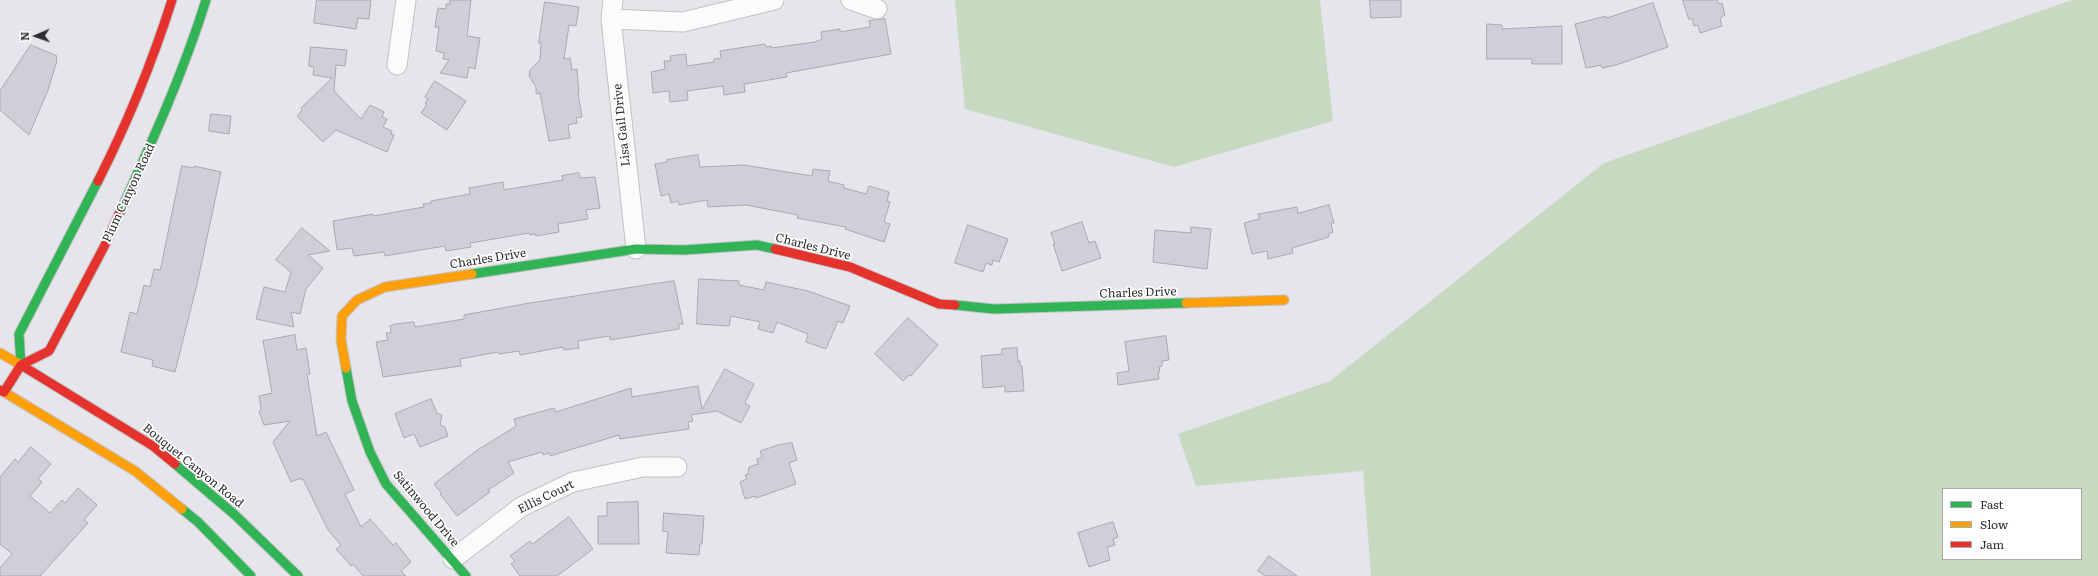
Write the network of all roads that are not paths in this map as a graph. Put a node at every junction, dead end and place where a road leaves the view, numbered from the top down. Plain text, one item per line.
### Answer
1 (172, 0) edge
2 (206, 0) edge
3 (406, 0) edge
4 (613, 0) edge
5 (774, 0) edge
6 (851, 0) edge
7 (877, 9) dead end
8 (611, 19) junction
9 (397, 65) dead end
10 (636, 249) junction
11 (1284, 300) dead end
12 (342, 316) joint
13 (0, 354) edge
14 (21, 365) junction
15 (1, 394) edge
16 (677, 467) dead end
17 (453, 559) junction
18 (251, 576) edge
19 (298, 576) edge
20 (466, 576) edge

1 - 14 main road
2 - 14 main road, Plum Canyon Road
3 - 9 street
4 - 8 street, Lisa Gail Drive
5 - 8 street
6 - 7 street
8 - 10 street, Lisa Gail Drive
10 - 11 main road, Charles Drive
10 - 12 main road, Charles Drive
12 - 17 main road, Satinwood Drive
13 - 14 main road, Bouquet Canyon Road
14 - 15 main road
14 - 19 main road, Bouquet Canyon Road
15 - 18 main road
16 - 17 street, Ellis Court
17 - 20 main road, Satinwood Drive

